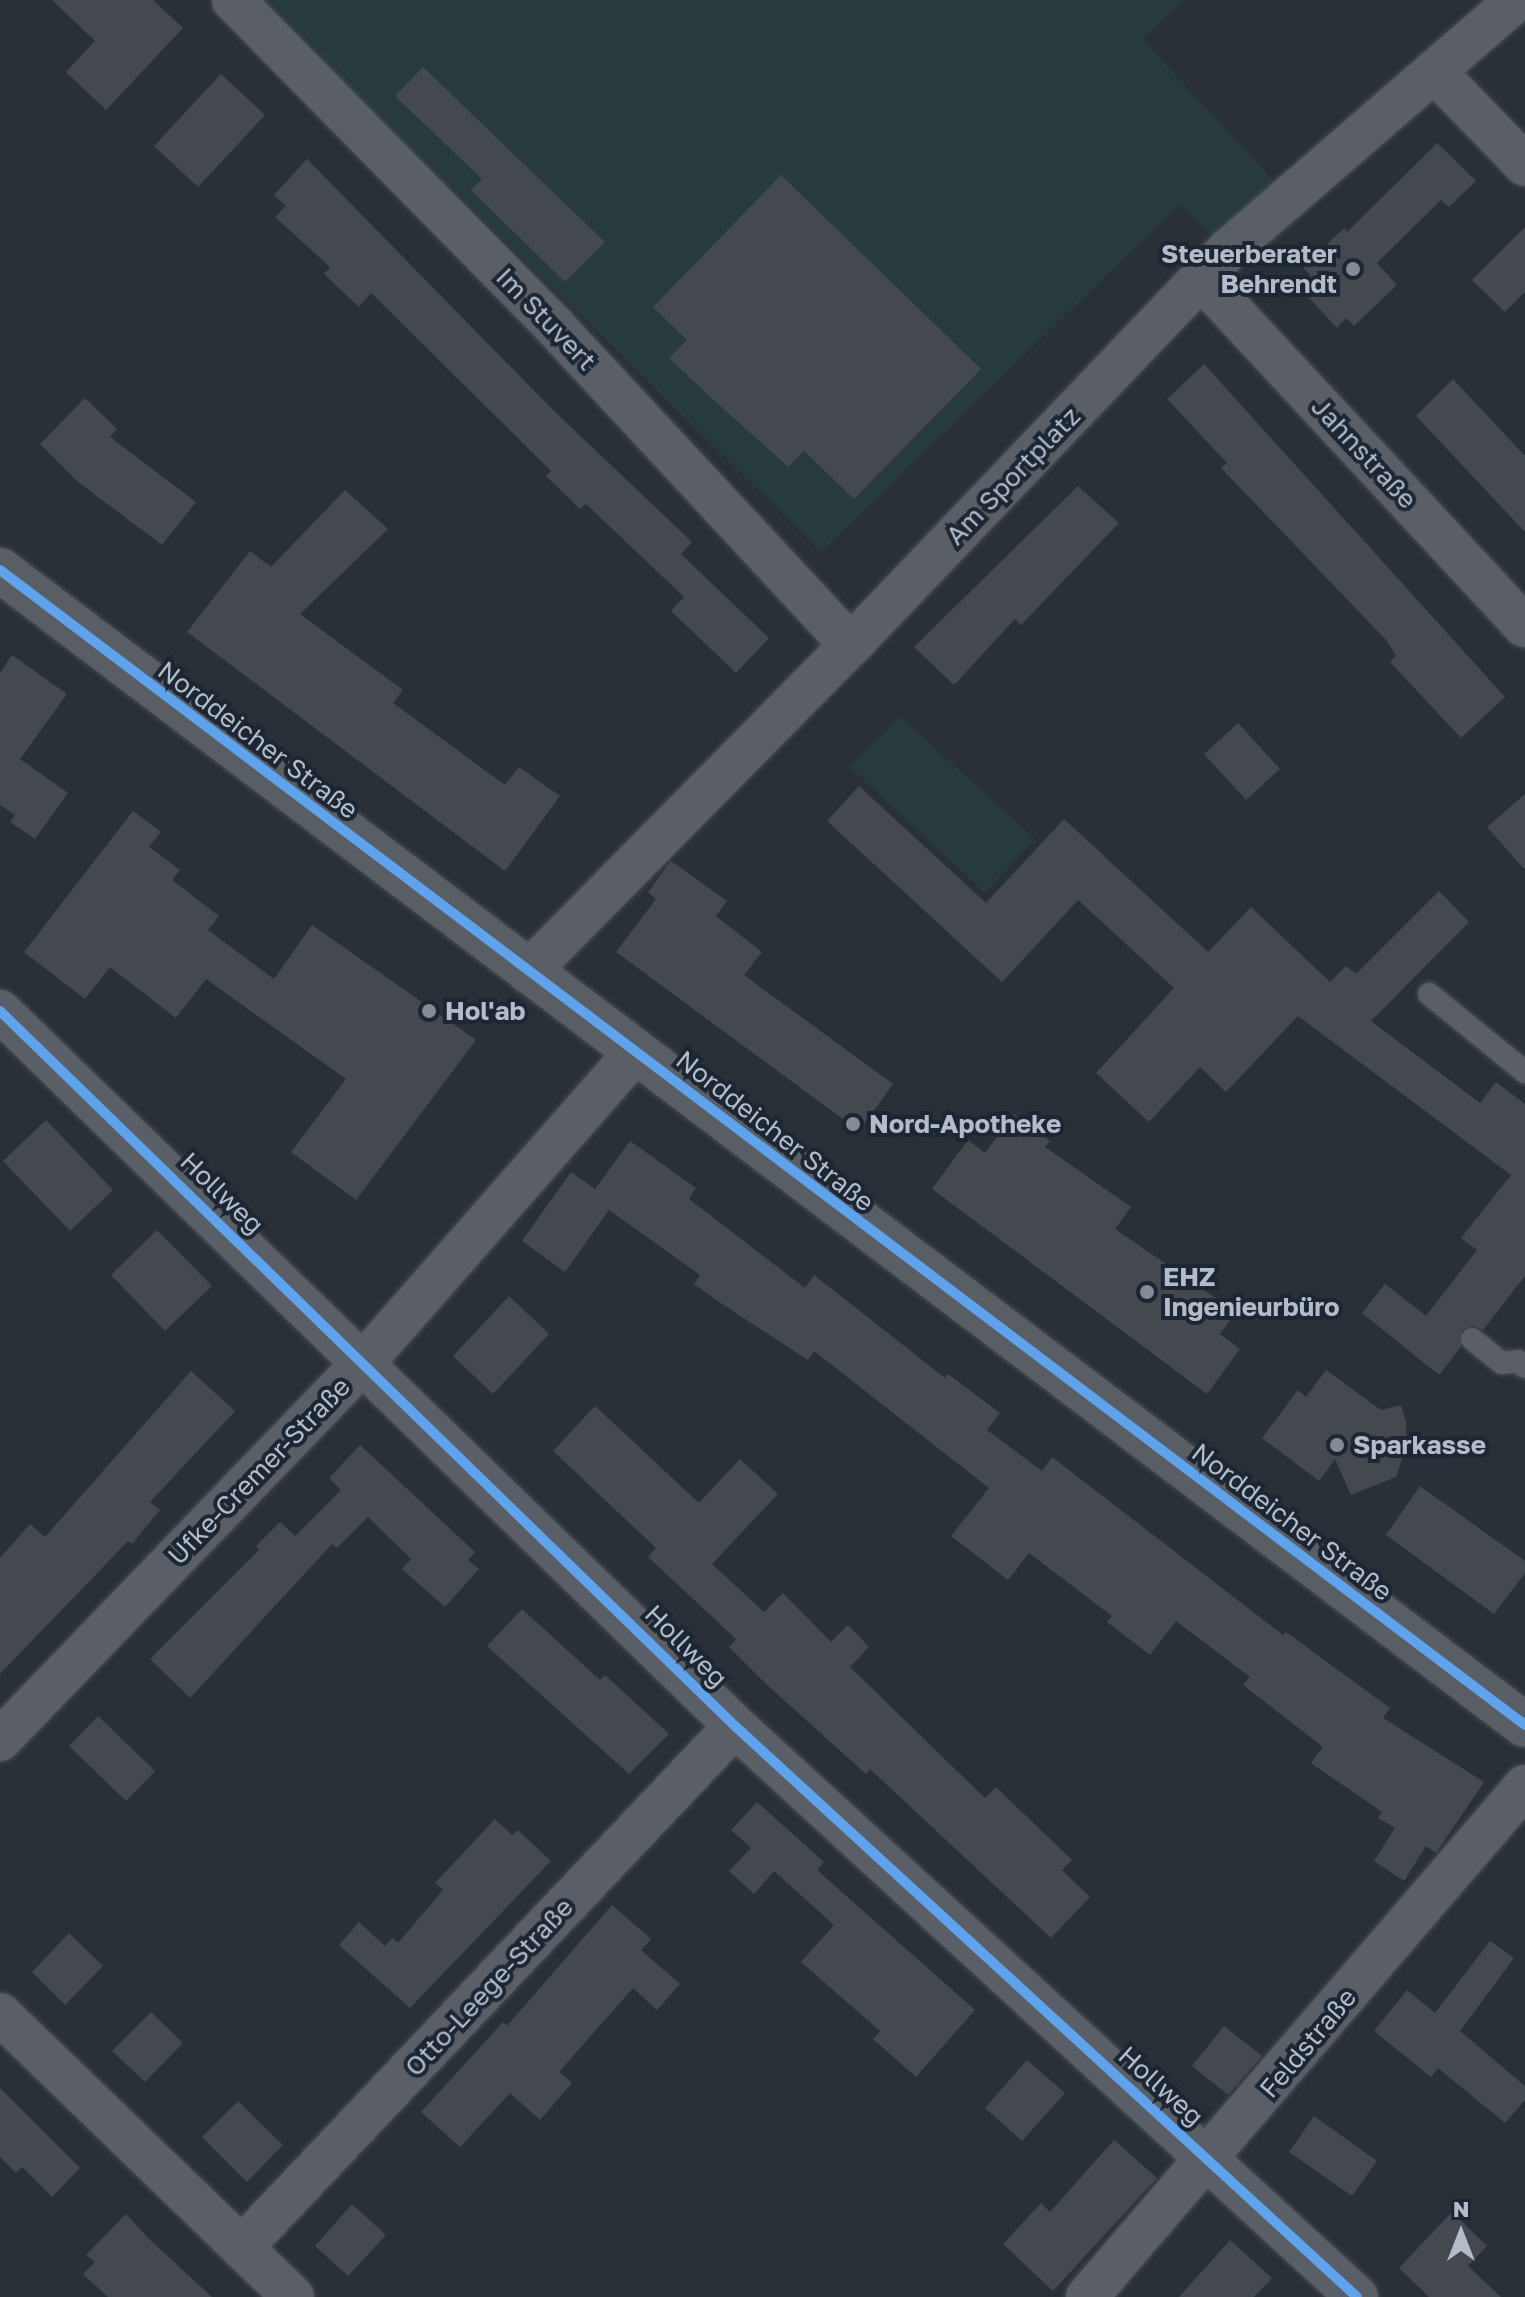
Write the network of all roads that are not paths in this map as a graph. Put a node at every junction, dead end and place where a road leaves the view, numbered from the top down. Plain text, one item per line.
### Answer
1 (233, 0) edge
2 (1517, 0) edge
3 (1435, 72) junction
4 (1525, 165) edge
5 (1202, 279) junction
6 (0, 570) edge
7 (1525, 626) edge
8 (851, 645) junction
9 (528, 972) junction
10 (1429, 994) dead end
11 (0, 1011) edge
12 (636, 1051) junction
13 (1525, 1072) edge
14 (1472, 1339) dead end
15 (365, 1361) junction
16 (1525, 1367) edge
17 (1525, 1725) edge
18 (735, 1726) junction
19 (0, 1740) edge
20 (1525, 1786) edge
21 (0, 2014) edge
22 (1209, 2160) junction
23 (242, 2247) junction
24 (293, 2297) edge
25 (1087, 2297) edge
26 (1357, 2297) edge

1 - 8 street, Im Stuvert
2 - 3 street, Am Sportplatz
3 - 4 street
3 - 5 street, Am Sportplatz
5 - 7 street, Jahnstraße
5 - 8 street, Am Sportplatz
6 - 9 main road, Norddeicher Straße
8 - 9 street, Am Sportplatz
9 - 12 main road, Norddeicher Straße
10 - 13 lane
11 - 15 street, Hollweg
12 - 15 street, Ufke-Cremer-Straße
12 - 17 main road, Norddeicher Straße
14 - 16 lane
15 - 18 street, Hollweg
15 - 19 street, Ufke-Cremer-Straße
18 - 22 street, Hollweg
18 - 23 street, Otto-Leege-Straße
20 - 22 street, Feldstraße
21 - 23 street
22 - 25 street, Feldstraße
22 - 26 street, Hollweg
23 - 24 street

